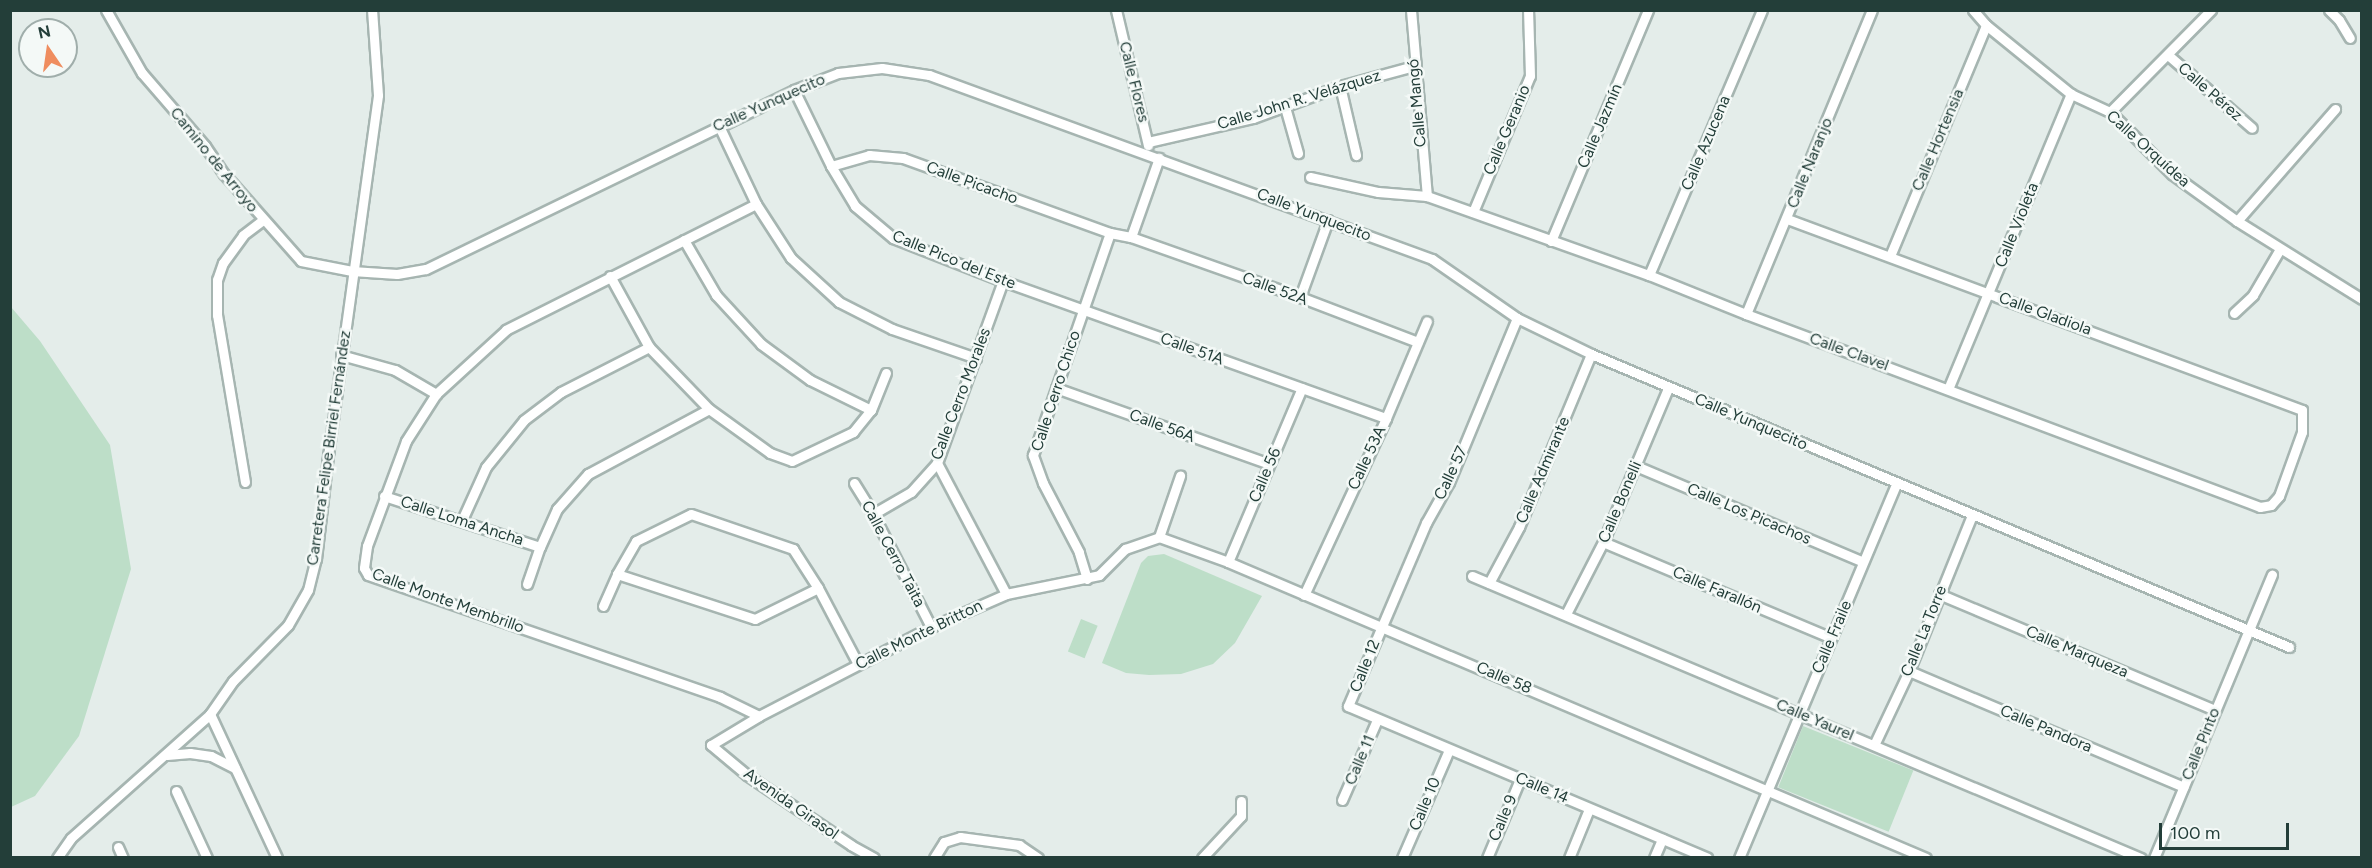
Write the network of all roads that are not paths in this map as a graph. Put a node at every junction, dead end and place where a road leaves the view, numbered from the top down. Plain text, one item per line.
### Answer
1 (106, 10) edge
2 (372, 10) edge
3 (1116, 10) edge
4 (1411, 10) edge
5 (1528, 10) edge
6 (1648, 10) edge
7 (1762, 10) edge
8 (1872, 10) edge
9 (1973, 10) edge
10 (2211, 10) edge
11 (2329, 10) edge
12 (1986, 25) junction
13 (2350, 38) dead end
14 (2168, 55) junction
15 (1414, 66) junction
16 (1340, 86) junction
17 (794, 90) junction
18 (2071, 94) junction
19 (1285, 106) junction
20 (2335, 109) dead end
21 (2110, 112) junction
22 (719, 126) junction
23 (2252, 128) dead end
24 (1148, 142) junction
25 (1298, 153) dead end
26 (1356, 155) dead end
27 (1154, 156) junction
28 (831, 166) junction
29 (1310, 177) dead end
30 (1427, 196) junction
31 (756, 204) junction
32 (1473, 212) junction
33 (1787, 219) junction
34 (263, 220) junction
35 (1328, 220) junction
36 (2237, 221) junction
37 (1110, 233) junction
38 (1131, 237) junction
39 (684, 240) junction
40 (1551, 241) junction
41 (2280, 249) junction
42 (1890, 256) junction
43 (352, 271) junction
44 (1649, 275) junction
45 (610, 276) junction
46 (1003, 281) junction
47 (1989, 293) junction
48 (1300, 297) junction
49 (2361, 299) edge
50 (1083, 310) junction
51 (2234, 313) dead end
52 (1746, 314) junction
53 (1517, 318) junction
54 (1427, 321) dead end
55 (1418, 342) junction
56 (649, 347) junction
57 (1591, 354) junction
58 (341, 355) junction
59 (976, 358) junction
60 (886, 373) dead end
61 (1056, 388) junction
62 (1302, 388) junction
63 (1668, 388) junction
64 (1948, 389) junction
65 (436, 394) junction
66 (709, 409) junction
67 (872, 410) junction
68 (1386, 418) junction
69 (936, 463) junction
70 (1269, 464) junction
71 (1636, 466) junction
72 (1180, 476) dead end
73 (245, 482) dead end
74 (854, 483) dead end
75 (1897, 483) junction
76 (384, 496) junction
77 (2271, 505) joint
78 (873, 514) junction
79 (1972, 515) junction
80 (462, 520) junction
81 (1159, 537) junction
82 (1603, 542) junction
83 (540, 547) junction
84 (1228, 562) junction
85 (1863, 562) junction
86 (617, 574) junction
87 (2272, 575) dead end
88 (1472, 576) dead end
89 (1087, 579) junction
90 (1489, 583) junction
91 (527, 584) dead end
92 (818, 588) junction
93 (1006, 594) junction
94 (1939, 594) junction
95 (1304, 595) junction
96 (603, 606) dead end
97 (1566, 614) junction
98 (1381, 626) junction
99 (931, 627) junction
100 (2252, 632) junction
101 (1831, 638) junction
102 (2289, 647) dead end
103 (858, 664) junction
104 (1909, 671) junction
105 (1348, 706) joint
106 (2215, 710) junction
107 (210, 714) junction
108 (1799, 714) junction
109 (759, 716) junction
110 (1377, 720) junction
111 (711, 744) joint
112 (1874, 745) junction
113 (1449, 750) junction
114 (167, 755) junction
115 (234, 768) junction
116 (1520, 779) junction
117 (2184, 787) junction
118 (1767, 790) junction
119 (176, 791) dead end
120 (1342, 800) dead end
121 (1241, 801) dead end
122 (1589, 808) junction
123 (1662, 839) junction
124 (118, 847) dead end
125 (57, 858) edge
126 (123, 858) edge
127 (207, 858) edge
128 (277, 858) edge
129 (874, 858) edge
130 (934, 858) edge
131 (1038, 858) edge
132 (1202, 858) edge
133 (1402, 858) edge
134 (1487, 858) edge
135 (1569, 858) edge
136 (1654, 858) edge
137 (1707, 858) edge
138 (1739, 858) edge
139 (1926, 858) edge
140 (2140, 858) edge
141 (2154, 858) edge

1 - 34 street, Camino de Arroyo
2 - 43 street, Carretera Felipe Birriel Fernández
3 - 24 street, Calle Flores
4 - 15 street, Calle Mangó
5 - 32 street, Calle Geranio
6 - 40 street, Calle Jazmín
7 - 44 street, Calle Azucena
8 - 33 street, Calle Naranjo
9 - 12 street, Calle Orquídea
10 - 14 street
11 - 13 street
12 - 18 street, Calle Orquídea
12 - 42 street, Calle Hortensia
14 - 21 street
14 - 23 street, Calle Pérez
15 - 16 street, Calle John R. Velázquez
15 - 30 street, Calle Mangó
16 - 19 street, Calle John R. Velázquez
16 - 26 street
17 - 22 street, Calle Yunquecito
17 - 27 street, Calle Yunquecito
17 - 28 street, Calle Pico del Este
18 - 21 street, Calle Orquídea
18 - 47 street, Calle Violeta
19 - 24 street, Calle John R. Velázquez
19 - 25 street
20 - 36 street
21 - 36 street, Calle Orquídea
22 - 31 street
22 - 43 street, Calle Yunquecito
24 - 27 street, Calle Flores
27 - 35 street, Calle Yunquecito
27 - 38 street
28 - 37 street, Calle Picacho
28 - 46 street, Calle Pico del Este
29 - 30 street, Calle Clavel
30 - 32 street, Calle Clavel
31 - 39 street, Calle Monte Membrillo
31 - 59 street
32 - 40 street, Calle Clavel
33 - 42 street, Calle Gladiola
33 - 52 street, Calle Naranjo
34 - 43 street, Camino de Arroyo
34 - 73 street
35 - 48 street
35 - 53 street, Calle Yunquecito
36 - 41 street, Calle Orquídea
37 - 38 street, Calle Picacho
37 - 50 street, Calle Cerro Chico
38 - 48 street, Calle 52A
39 - 45 street, Calle Monte Membrillo
39 - 67 street
40 - 44 street, Calle Clavel
41 - 49 street, Calle Orquídea
41 - 51 street
42 - 47 street, Calle Gladiola
43 - 58 street, Carretera Felipe Birriel Fernández
44 - 52 street, Calle Clavel
45 - 56 street
45 - 65 street, Calle Monte Membrillo
46 - 50 street, Calle Pico del Este
46 - 59 street, Calle Cerro Morales
47 - 64 street, Calle Violeta
47 - 77 street, Calle Gladiola
48 - 55 street, Calle 52A
50 - 61 street, Calle Cerro Chico
50 - 62 street, Calle 51A
52 - 64 street, Calle Clavel
53 - 57 street, Calle Yunquecito
53 - 98 street, Calle 57
54 - 55 street, Calle 53A
55 - 68 street, Calle 53A
56 - 66 street
56 - 80 street
57 - 63 street, Calle Yunquecito
57 - 90 street, Calle Admirante
58 - 65 street
58 - 107 street, Carretera Felipe Birriel Fernández
59 - 69 street, Calle Cerro Morales
60 - 67 street
61 - 70 street, Calle 56A
61 - 89 street, Calle Cerro Chico
62 - 68 street, Calle 51A
62 - 70 street, Calle 56
63 - 71 street, Calle Bonelli
63 - 75 street, Calle Yunquecito
64 - 77 street, Calle Clavel
65 - 76 street, Calle Monte Membrillo
66 - 67 street
66 - 83 street
68 - 95 street, Calle 53A
69 - 78 street, Calle Cerro Morales
69 - 93 street
70 - 84 street, Calle 56
71 - 82 street, Calle Bonelli
71 - 85 street, Calle Los Picachos
72 - 81 street
74 - 78 street, Calle Cerro Taita
75 - 79 street, Calle Yunquecito
75 - 85 street, Calle Fraile
76 - 80 street, Calle Loma Ancha
76 - 109 street, Calle Monte Membrillo
78 - 99 street, Calle Cerro Taita
79 - 94 street, Calle La Torre
79 - 100 street, Calle Yunquecito
80 - 83 street, Calle Loma Ancha
81 - 84 street, Calle 58
81 - 89 street
82 - 97 street, Calle Bonelli
82 - 101 street, Calle Farallón
83 - 91 street
84 - 95 street, Calle 58
85 - 101 street, Calle Fraile
86 - 92 street
86 - 92 street
86 - 96 street
87 - 100 street, Calle Pinto
88 - 90 street, Calle Yaurel
89 - 93 street, Calle Monte Britton
90 - 97 street, Calle Yaurel
92 - 103 street
93 - 99 street, Calle Monte Britton
94 - 104 street, Calle La Torre
94 - 106 street, Calle Marqueza
95 - 98 street, Calle 58
97 - 108 street, Calle Yaurel
98 - 105 street, Calle 12
98 - 118 street, Calle 58
99 - 103 street, Calle Monte Britton
100 - 102 street
100 - 106 street, Calle Pinto
101 - 108 street, Calle Fraile
103 - 109 street, Calle Monte Britton
104 - 112 street, Calle La Torre
104 - 117 street, Calle Pandora
105 - 110 street, Calle 14
106 - 117 street, Calle Pinto
107 - 114 street, Carretera Felipe Birriel Fernández
107 - 115 street
108 - 112 street, Calle Yaurel
108 - 118 street, Calle Fraile
109 - 111 street, Calle Monte Britton
110 - 113 street, Calle 14
110 - 120 street, Calle 11
111 - 129 street, Avenida Girasol
112 - 140 street, Calle Yaurel
113 - 116 street, Calle 14
113 - 133 street, Calle 10
114 - 115 street
114 - 125 street, Carretera Felipe Birriel Fernández
115 - 128 street
116 - 122 street, Calle 14
116 - 134 street, Calle 9
117 - 141 street, Calle Pinto
118 - 138 street, Calle Fraile
118 - 139 street, Calle 58
119 - 127 street
121 - 132 street
122 - 123 street, Calle 14
122 - 135 street
123 - 136 street
123 - 137 street, Calle 14
124 - 126 street
130 - 131 street

